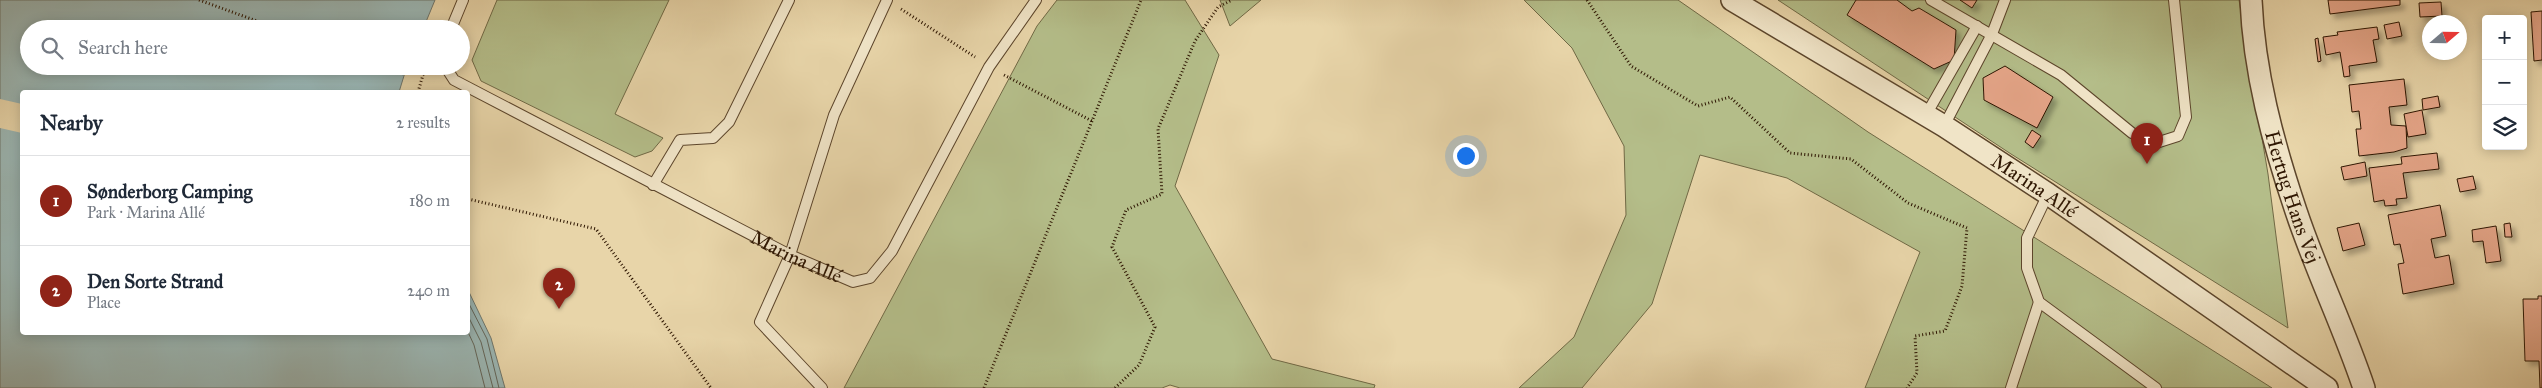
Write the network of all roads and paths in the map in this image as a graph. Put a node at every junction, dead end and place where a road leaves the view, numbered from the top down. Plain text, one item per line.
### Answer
1 (198, 0) edge
2 (463, 0) edge
3 (789, 0) edge
4 (887, 0) edge
5 (1036, 0) edge
6 (1141, 0) edge
7 (1232, 0) edge
8 (1587, 0) edge
9 (1732, 0) edge
10 (1931, 0) edge
11 (2005, 0) edge
12 (2174, 0) edge
13 (2251, 0) edge
14 (254, 20) edge
15 (455, 20) edge
16 (1977, 26) junction
17 (1992, 34) junction
18 (423, 75) edge
19 (450, 75) edge
20 (419, 90) edge
21 (1935, 120) junction
22 (653, 185) junction
23 (2048, 194) junction
24 (470, 200) edge
25 (790, 255) junction
26 (2039, 302) junction
27 (711, 388) edge
28 (822, 388) edge
29 (984, 388) edge
30 (1115, 388) edge
31 (1906, 388) edge
32 (2011, 388) edge
33 (2156, 388) edge
34 (2327, 388) edge
35 (2364, 388) edge

1 - 14 path
2 - 15 lane
3 - 22 lane
4 - 25 lane
5 - 25 lane, Marina Allé
6 - 29 path
7 - 30 path
8 - 31 path
9 - 21 street, Marina Allé
10 - 16 lane
11 - 17 lane
12 - 17 lane
13 - 35 street, Hertug Hans Vej
16 - 17 lane
16 - 21 lane
17 - 21 lane
18 - 20 path
19 - 22 lane, Marina Allé
21 - 23 street, Marina Allé
22 - 25 lane, Marina Allé
23 - 26 lane
23 - 34 street, Marina Allé
24 - 27 path
25 - 28 lane
26 - 32 lane
26 - 33 lane

